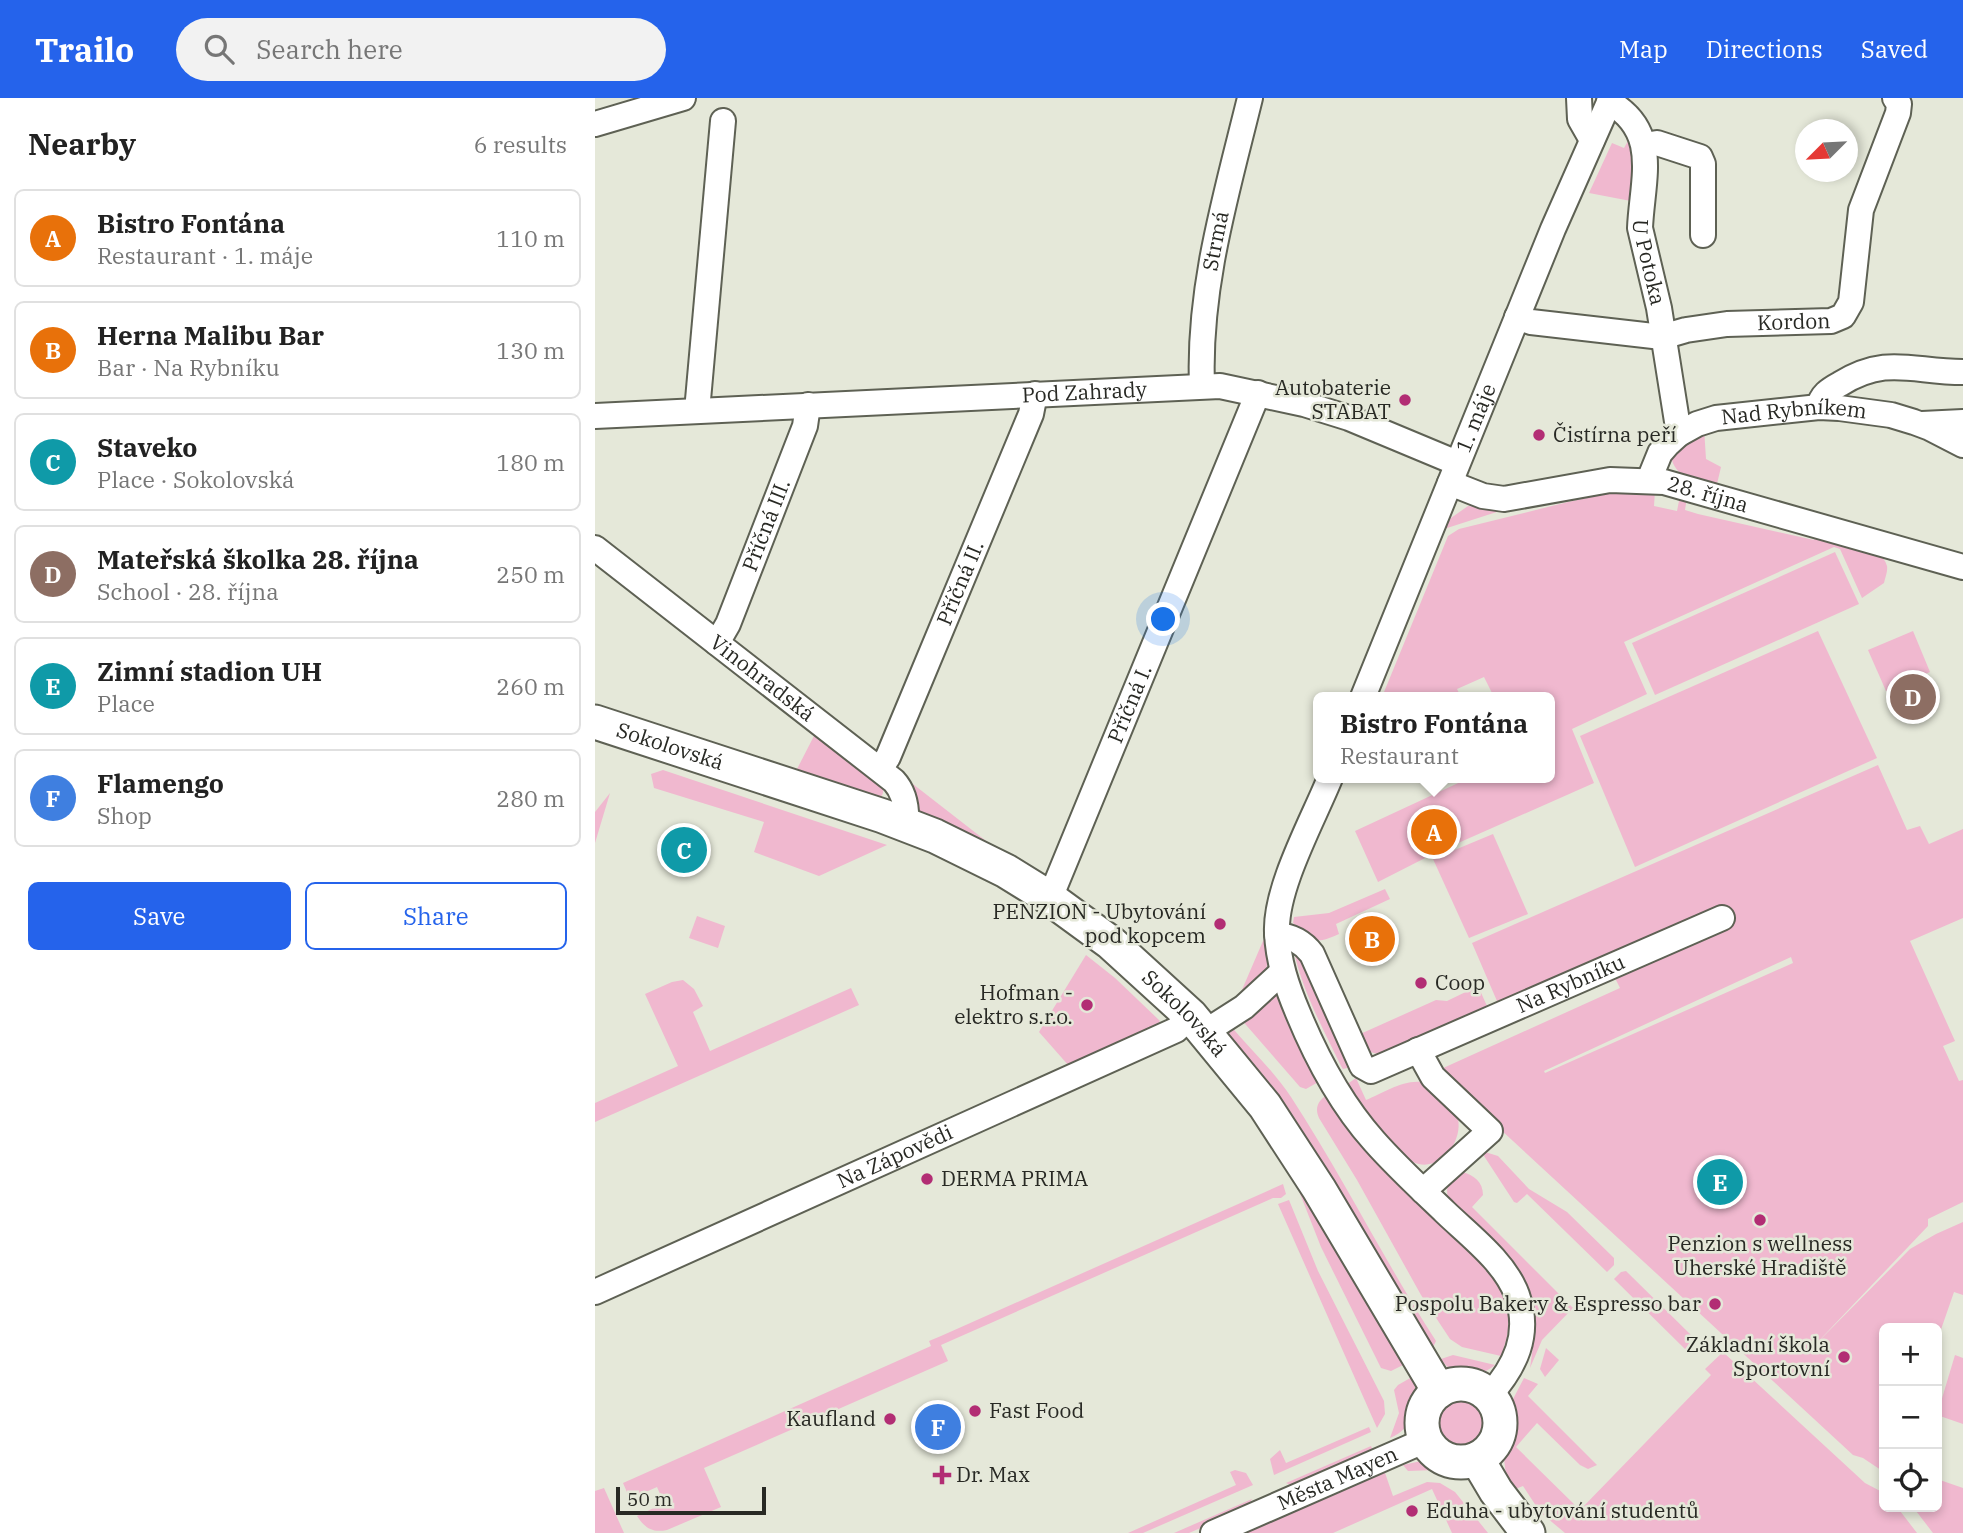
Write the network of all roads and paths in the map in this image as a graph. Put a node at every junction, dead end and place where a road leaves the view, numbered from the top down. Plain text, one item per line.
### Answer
1 (683, 98) edge
2 (1250, 98) edge
3 (1579, 98) edge
4 (1895, 98) edge
5 (1610, 100) edge
6 (723, 121) dead end
7 (595, 124) edge
8 (1592, 140) junction
9 (1645, 145) junction
10 (1703, 235) dead end
11 (1517, 317) junction
12 (1662, 337) junction
13 (1963, 372) edge
14 (1202, 385) junction
15 (1258, 393) junction
16 (1035, 394) junction
17 (808, 405) junction
18 (1819, 407) junction
19 (697, 411) junction
20 (595, 416) edge
21 (1963, 422) edge
22 (1920, 424) junction
23 (1679, 434) junction
24 (1963, 445) edge
25 (1454, 473) junction
26 (1649, 480) junction
27 (595, 548) edge
28 (1963, 567) edge
29 (717, 643) junction
30 (1365, 692) edge
31 (595, 722) edge
32 (884, 763) junction
33 (1328, 783) edge
34 (906, 824) junction
35 (1048, 897) junction
36 (1723, 918) dead end
37 (1277, 935) junction
38 (1282, 972) junction
39 (1198, 1024) junction
40 (1418, 1050) junction
41 (1423, 1191) junction
42 (595, 1292) edge
43 (1439, 1391) junction
44 (1489, 1396) junction
45 (1426, 1440) junction
46 (1477, 1459) junction
47 (1213, 1533) edge
48 (1528, 1533) edge

1 - 7 street
2 - 14 street, Strmá
3 - 8 street
4 - 12 street, Kordon
5 - 8 street, 1. máje
5 - 9 street
6 - 19 street
8 - 11 street, 1. máje
9 - 10 street
9 - 12 street, U Potoka
11 - 12 street, Kordon
11 - 25 street, 1. máje
12 - 23 street, U Potoka
13 - 18 street
14 - 15 street, Pod Zahrady
14 - 16 street, Pod Zahrady
15 - 25 street, Pod Zahrady
15 - 35 street, Příčná I.
16 - 17 street, Pod Zahrady
16 - 32 street, Příčná II.
17 - 19 street, Pod Zahrady
17 - 29 street, Příčná III.
18 - 22 street, Nad Rybníkem
18 - 23 street, Nad Rybníkem
19 - 20 street, Pod Zahrady
21 - 22 street
22 - 24 street, Nad Rybníkem
23 - 26 street, Nad Rybníkem
25 - 26 street, 28. října
25 - 30 street, 1. máje
26 - 28 street, 28. října
27 - 29 street, Vinohradská
29 - 32 street, Vinohradská
31 - 34 main road, Sokolovská
32 - 34 street, Vinohradská
33 - 37 street
34 - 35 main road, Sokolovská
35 - 39 main road, Sokolovská
36 - 40 street, Na Rybníku
37 - 38 street
37 - 40 street, Na Rybníku
38 - 39 street
38 - 41 street
39 - 42 street, Na Zápovědi
39 - 43 main road, Sokolovská
40 - 41 street
41 - 44 street
43 - 44 main road
43 - 45 main road
44 - 46 main road
45 - 46 main road
45 - 47 street, Města Mayen
46 - 48 main road

